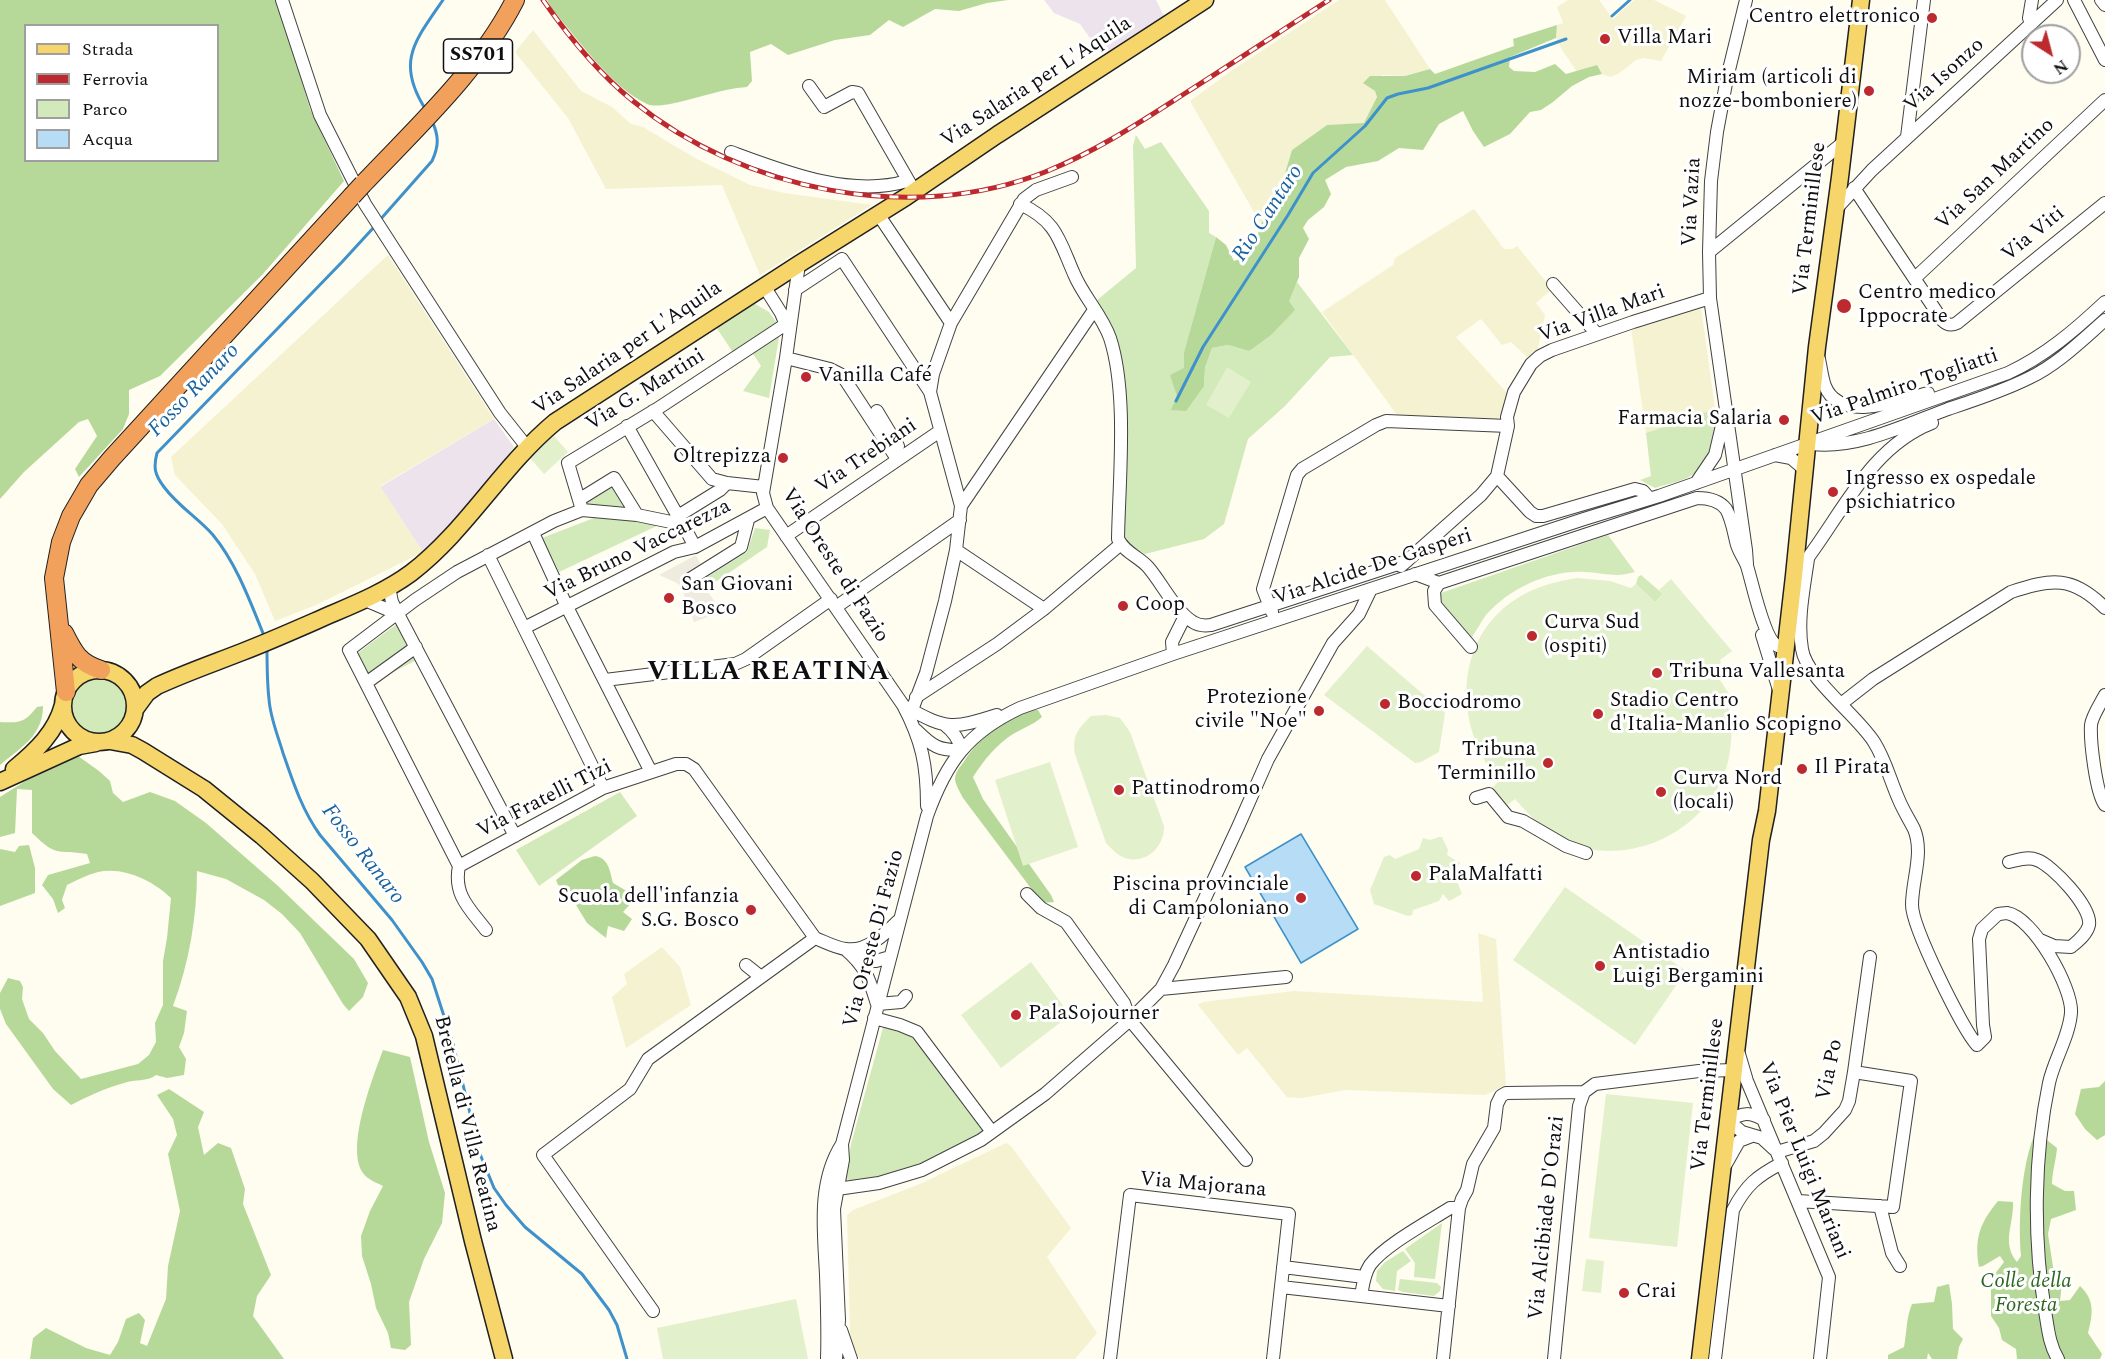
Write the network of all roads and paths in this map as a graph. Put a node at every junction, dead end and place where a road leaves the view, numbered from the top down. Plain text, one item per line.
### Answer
1 (282, 0) edge
2 (515, 0) edge
3 (1205, 0) edge
4 (1746, 0) edge
5 (1861, 0) edge
6 (1924, 0) edge
7 (2033, 0) edge
8 (2057, 0) edge
9 (2074, 0) edge
10 (2101, 0) edge
11 (2105, 4) edge
12 (2043, 13) junction
13 (2031, 24) joint
14 (2021, 33) edge
15 (2105, 60) edge
16 (809, 86) dead end
17 (2105, 100) edge
18 (1911, 105) junction
19 (1926, 119) junction
20 (1907, 137) junction
21 (1844, 142) junction
22 (731, 152) dead end
23 (1072, 177) dead end
24 (915, 184) junction
25 (1848, 184) junction
26 (2105, 203) edge
27 (1020, 204) junction
28 (878, 214) junction
29 (1709, 252) junction
30 (799, 264) junction
31 (1915, 278) junction
32 (770, 282) junction
33 (1553, 284) dead end
34 (795, 294) junction
35 (1710, 298) junction
36 (2105, 302) edge
37 (1094, 310) junction
38 (2105, 320) edge
39 (951, 323) junction
40 (787, 329) junction
41 (1598, 334) junction
42 (1817, 347) junction
43 (786, 358) junction
44 (2008, 373) junction
45 (2003, 390) junction
46 (930, 392) junction
47 (1725, 408) junction
48 (653, 411) junction
49 (877, 411) dead end
50 (627, 426) junction
51 (1508, 426) junction
52 (940, 431) junction
53 (1808, 443) junction
54 (527, 447) junction
55 (1774, 455) junction
56 (900, 457) junction
57 (1734, 470) junction
58 (1805, 470) junction
59 (1497, 476) junction
60 (727, 483) junction
61 (1696, 483) junction
62 (764, 487) junction
63 (1650, 499) junction
64 (581, 505) junction
65 (961, 506) junction
66 (767, 508) junction
67 (637, 515) junction
68 (678, 516) junction
69 (748, 520) junction
70 (960, 520) junction
71 (686, 530) junction
72 (533, 533) junction
73 (786, 536) junction
74 (1120, 544) junction
75 (695, 547) junction
76 (956, 550) junction
77 (488, 555) junction
78 (1808, 559) junction
79 (1407, 561) junction
80 (1747, 564) junction
81 (1415, 574) junction
82 (1794, 576) junction
83 (690, 579) dead end
84 (1439, 584) junction
85 (1383, 585) junction
86 (389, 587) junction
87 (1371, 589) junction
88 (1755, 598) junction
89 (365, 600) junction
90 (834, 603) junction
91 (1269, 605) junction
92 (567, 607) junction
93 (2105, 608) edge
94 (1044, 609) junction
95 (398, 614) junction
96 (1185, 616) junction
97 (59, 620) junction
98 (1276, 620) junction
99 (524, 628) junction
100 (1786, 644) junction
101 (416, 647) junction
102 (1471, 647) dead end
103 (1173, 654) junction
104 (101, 670) junction
105 (172, 679) junction
106 (124, 680) junction
107 (605, 680) junction
108 (366, 683) junction
109 (1780, 693) junction
110 (2105, 695) edge
111 (916, 697) junction
112 (65, 698) junction
113 (1841, 704) junction
114 (907, 707) junction
115 (1020, 708) junction
116 (134, 715) junction
117 (945, 725) junction
118 (915, 729) junction
119 (104, 742) junction
120 (962, 750) junction
121 (154, 758) junction
122 (651, 772) junction
123 (0, 782) edge
124 (603, 788) junction
125 (1476, 798) dead end
126 (2105, 805) edge
127 (927, 816) junction
128 (515, 836) junction
129 (1586, 853) dead end
130 (2009, 862) dead end
131 (459, 866) junction
132 (1027, 894) dead end
133 (899, 920) junction
134 (486, 930) dead end
135 (815, 938) junction
136 (2039, 940) junction
137 (863, 947) junction
138 (845, 949) junction
139 (890, 957) junction
140 (1870, 957) dead end
141 (855, 958) junction
142 (746, 965) dead end
143 (761, 977) junction
144 (1286, 978) dead end
145 (1161, 989) junction
146 (906, 996) dead end
147 (878, 1004) junction
148 (874, 1018) junction
149 (1130, 1020) junction
150 (1738, 1049) junction
151 (1735, 1070) junction
152 (1854, 1072) junction
153 (1584, 1092) junction
154 (1764, 1120) junction
155 (1729, 1121) junction
156 (992, 1132) junction
157 (1752, 1136) junction
158 (842, 1144) junction
159 (1779, 1158) junction
160 (1246, 1160) dead end
161 (1723, 1172) junction
162 (837, 1189) junction
163 (1798, 1201) junction
164 (1880, 1206) junction
165 (1460, 1208) junction
166 (1900, 1266) dead end
167 (1283, 1268) junction
168 (1364, 1277) junction
169 (1281, 1287) junction
170 (1361, 1296) junction
171 (1449, 1306) junction
172 (653, 1311) dead end
173 (839, 1320) junction
174 (504, 1359) edge
175 (827, 1359) edge
176 (836, 1359) edge
177 (851, 1359) edge
178 (1110, 1359) edge
179 (1273, 1359) edge
180 (1443, 1359) edge
181 (1554, 1359) edge
182 (1700, 1359) edge
183 (1715, 1359) edge
184 (1820, 1359) edge
185 (2058, 1359) edge

1 - 54 street
2 - 97 highway, SS701
3 - 24 main road, Via Salaria per L'Aquila
4 - 29 street, Via Vazia
5 - 21 main road, Via Terminillese
6 - 18 street
7 - 12 street
7 - 13 street
8 - 12 street, Via Isonzo
9 - 15 street
10 - 11 street
12 - 13 street, Via Isonzo
14 - 19 street, Via Isonzo
16 - 24 street
17 - 31 street, Via San Martino
18 - 19 street
18 - 20 street
19 - 20 street, Via Isonzo
20 - 25 street, Via Isonzo
21 - 25 main road, Via Terminillese
21 - 29 street
22 - 24 street
23 - 27 street
24 - 28 main road, Via Salaria per L'Aquila
25 - 31 street, Via Viti
25 - 42 main road, Via Terminillese
26 - 31 street, Via Viti
27 - 37 street
27 - 39 street
28 - 30 main road, Via Salaria per L'Aquila
28 - 39 street
29 - 35 street, Via Vazia
30 - 32 main road, Via Salaria per L'Aquila
30 - 34 street, Via Oreste di Fazio
32 - 34 street
32 - 40 street
32 - 54 main road, Via Salaria per L'Aquila
33 - 41 street
34 - 40 street, Via Oreste di Fazio
34 - 46 street
35 - 41 street, Via Villa Mari
35 - 47 street, Via Vazia
36 - 44 street, Via Palmiro Togliatti
37 - 65 street
37 - 74 street
38 - 45 street, Via Palmiro Togliatti
39 - 46 street
40 - 43 street, Via Oreste di Fazio
40 - 48 street, Via G. Martini
41 - 51 street, Via Villa Mari
42 - 44 street
42 - 53 main road, Via Terminillese
43 - 56 street
43 - 62 street, Via Oreste di Fazio
44 - 53 street, Via Palmiro Togliatti
45 - 53 street, Via Palmiro Togliatti
45 - 78 street
46 - 52 street
47 - 57 street, Via Vazia
47 - 61 street, Via Vazia
48 - 50 street, Via G. Martini
48 - 60 street
49 - 56 street
50 - 64 street, Via G. Martini
50 - 68 street
51 - 59 street, Via Villa Mari
51 - 91 street
52 - 56 street, Via Trebiani
52 - 65 street
53 - 55 street, Via Alcide De Gasperi
53 - 58 main road, Via Terminillese
54 - 86 main road, Via Salaria per L'Aquila
55 - 57 street, Via Alcide De Gasperi
55 - 58 street
56 - 73 street, Via Trebiani
57 - 61 street, Via Alcide De Gasperi
57 - 80 street, Via Vazia
58 - 82 main road, Via Terminillese
59 - 63 street
59 - 79 street
60 - 62 street
60 - 68 street
61 - 63 street, Via Alcide De Gasperi
62 - 66 street, Via Oreste di Fazio
63 - 81 street, Via Alcide De Gasperi
64 - 67 street
64 - 67 street
64 - 72 street
65 - 70 street
66 - 69 street, Via Bruno Vaccarezza
66 - 73 street, Via Oreste di Fazio
67 - 71 street
68 - 71 street
69 - 75 street, Via Bruno Vaccarezza
69 - 83 street
70 - 76 street
70 - 90 street
71 - 75 street
72 - 77 street
72 - 92 street
73 - 90 street, Via Oreste di Fazio
74 - 94 street
74 - 96 street
75 - 92 street, Via Bruno Vaccarezza
76 - 94 street
76 - 111 street
77 - 95 street
77 - 99 street
78 - 82 street
78 - 113 street
79 - 85 street
79 - 91 street
80 - 84 street
80 - 88 street
81 - 84 street
81 - 85 street, Via Alcide De Gasperi
82 - 100 main road, Via Terminillese
84 - 102 street
85 - 87 street, Via Alcide De Gasperi
86 - 89 main road, Via Salaria per L'Aquila
86 - 95 street
87 - 98 street, Via Alcide De Gasperi
87 - 145 street
88 - 100 street
88 - 109 street
89 - 95 street
89 - 105 main road, Via Salaria per L'Aquila
90 - 107 street
90 - 114 street, Via Oreste di Fazio
91 - 96 street
91 - 98 street
92 - 99 street, Via Bruno Vaccarezza
92 - 107 street
93 - 113 street
94 - 111 street
95 - 101 street
95 - 108 street
96 - 103 street
97 - 104 highway, SS701
97 - 112 highway, SS701
98 - 103 street, Via Alcide De Gasperi
99 - 124 street
100 - 109 main road, Via Terminillese
101 - 108 street
101 - 128 street
103 - 115 street, Via Alcide De Gasperi
104 - 106 main road
104 - 112 main road
105 - 106 main road, Via Salaria per L'Aquila
105 - 116 main road, Via Salaria per L'Aquila
106 - 116 main road
107 - 122 street
108 - 131 street
109 - 150 main road, Via Terminillese
110 - 126 street
111 - 114 street
112 - 119 main road
112 - 123 main road
113 - 136 street
114 - 117 street
114 - 118 street, Via Oreste di Fazio
115 - 117 street
115 - 120 street, Via Alcide De Gasperi
116 - 119 main road
116 - 121 main road
117 - 120 street
118 - 120 street
118 - 127 street
119 - 121 main road, Bretella di Villa Reatina
119 - 123 main road
120 - 127 street, Via Oreste Di Fazio
121 - 174 main road, Bretella di Villa Reatina
122 - 124 street, Via Fratelli Tizi
122 - 135 street, Via Fratelli Tizi
124 - 128 street, Via Fratelli Tizi
125 - 129 street
127 - 133 street, Via Oreste Di Fazio
128 - 131 street, Via Fratelli Tizi
130 - 136 street
131 - 134 street
132 - 149 street
133 - 137 street
133 - 139 street, Via Oreste Di Fazio
135 - 138 street
135 - 143 street
136 - 185 street
137 - 138 street
137 - 139 street
138 - 141 street
139 - 141 street
139 - 147 street, Via Oreste Di Fazio
140 - 152 street, Via Po
141 - 147 street
142 - 143 street
143 - 172 street
144 - 145 street
145 - 149 street
146 - 147 street
147 - 148 street, Via Oreste Di Fazio
148 - 156 street
148 - 158 street, Via Oreste Di Fazio
149 - 156 street
149 - 160 street
150 - 151 main road, Via Terminillese
150 - 154 street, Via Pier Luigi Mariani
151 - 153 street, Via Alcibiade D'Orazi
151 - 155 main road, Via Terminillese
152 - 159 street, Via Po
152 - 164 street
153 - 165 street
153 - 181 street, Via Alcibiade D'Orazi
154 - 155 street
154 - 159 street, Via Pier Luigi Mariani
155 - 157 street
155 - 161 main road, Via Terminillese
156 - 162 street
157 - 159 street
157 - 161 street
158 - 162 street, Via Oreste Di Fazio
158 - 175 street, Via Oreste Di Fazio
159 - 163 street, Via Pier Luigi Mariani
159 - 183 street, Via Po
161 - 182 main road, Via Terminillese
162 - 173 street, Via Oreste Di Fazio
163 - 164 street
163 - 184 street, Via Pier Luigi Mariani
164 - 166 street
165 - 168 street
165 - 171 street
167 - 168 street
167 - 169 street, Via Majorana
167 - 178 street, Via Majorana
168 - 170 street
169 - 170 street
169 - 179 street, Via Majorana
170 - 171 street
171 - 180 street
173 - 176 street, Via Oreste Di Fazio
173 - 177 street

